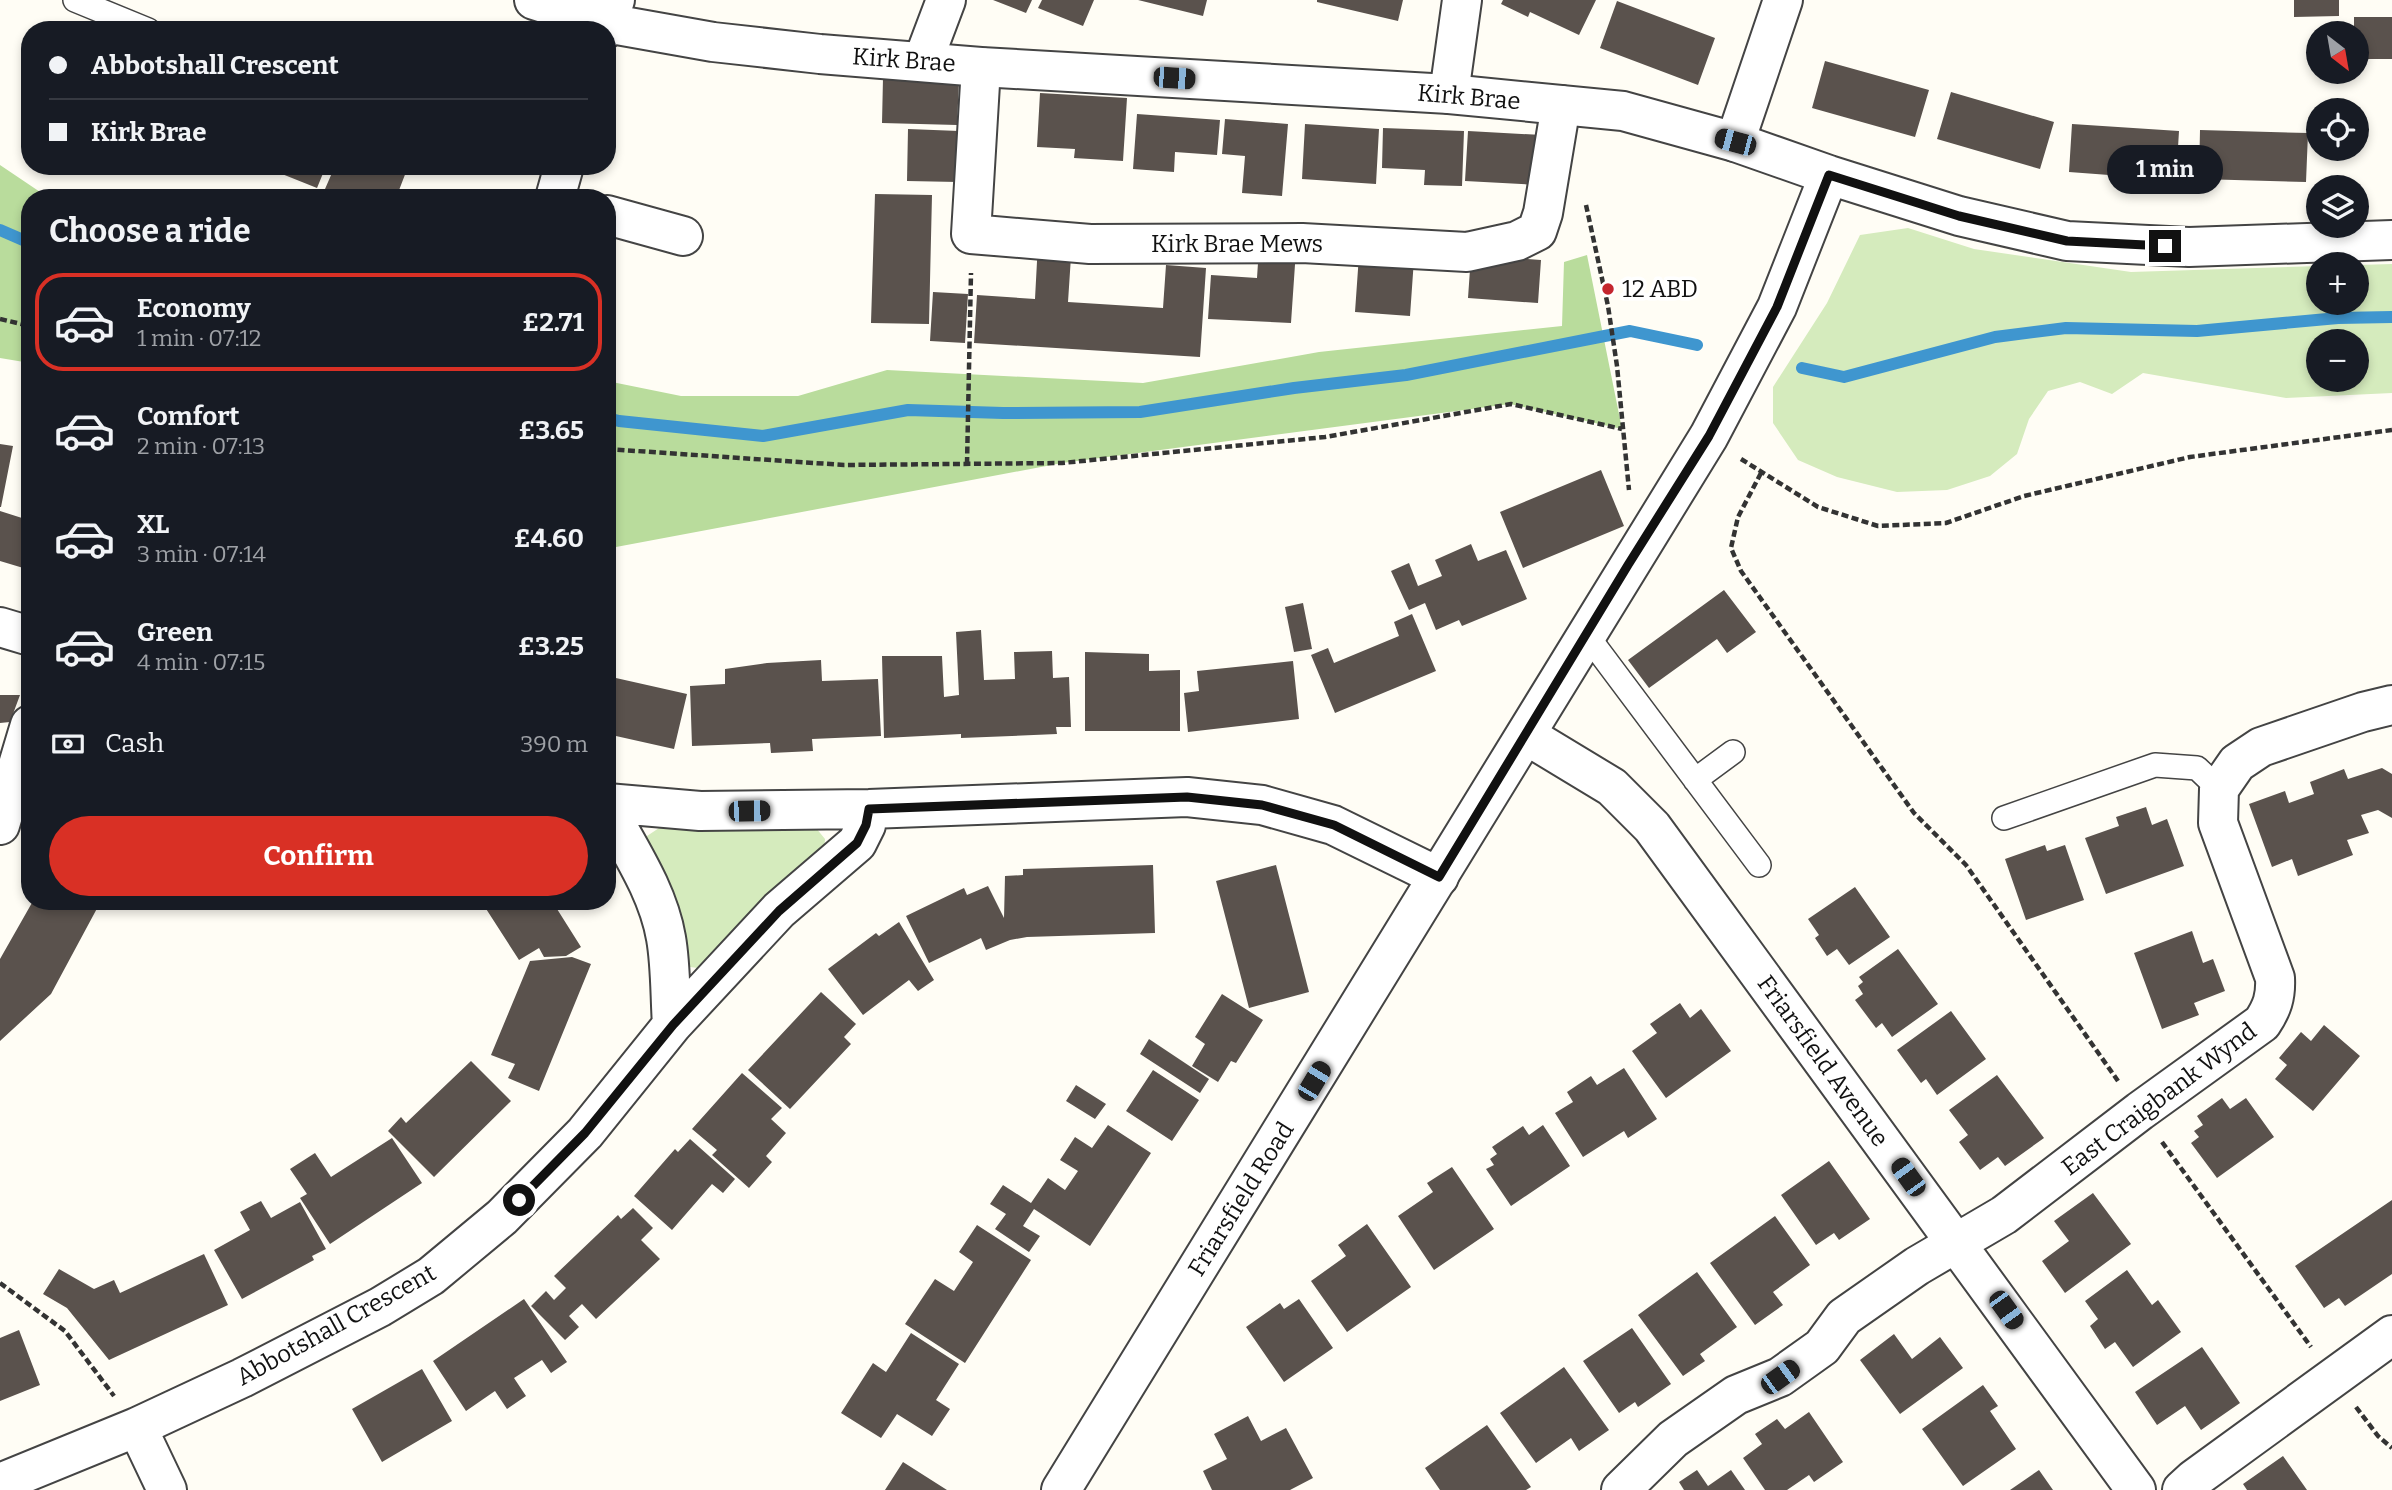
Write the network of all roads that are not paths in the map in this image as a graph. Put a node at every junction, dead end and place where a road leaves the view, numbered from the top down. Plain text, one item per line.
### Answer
1 (75, 0) edge
2 (534, 0) edge
3 (946, 0) edge
4 (1462, 0) edge
5 (1783, 0) edge
6 (121, 9) edge
7 (608, 18) edge
8 (136, 21) edge
9 (923, 61) junction
10 (981, 67) junction
11 (1449, 94) junction
12 (1561, 104) junction
13 (1735, 142) junction
14 (1829, 175) junction
15 (616, 217) edge
16 (683, 236) dead end
17 (2392, 240) edge
18 (0, 627) edge
19 (21, 633) edge
20 (1586, 634) junction
21 (2392, 705) edge
22 (1526, 735) junction
23 (1732, 752) dead end
24 (21, 756) edge
25 (1695, 780) junction
26 (2219, 789) junction
27 (616, 804) edge
28 (869, 809) junction
29 (2004, 818) dead end
30 (0, 825) edge
31 (616, 825) edge
32 (1759, 865) dead end
33 (1439, 877) junction
34 (673, 1025) junction
35 (1956, 1243) junction
36 (2392, 1335) edge
37 (137, 1427) junction
38 (0, 1483) edge
39 (167, 1490) edge
40 (1060, 1490) edge
41 (1621, 1490) edge
42 (2136, 1490) edge
43 (2182, 1490) edge

1 - 6 lane
2 - 7 street, Kirk Brae
3 - 9 street
4 - 11 street
5 - 13 street
6 - 8 lane
7 - 9 street, Kirk Brae
9 - 10 street, Kirk Brae
10 - 11 street, Kirk Brae
10 - 12 street, Kirk Brae Mews
11 - 12 street, Kirk Brae
12 - 13 street, Kirk Brae
13 - 14 street, Kirk Brae
14 - 17 street, Kirk Brae
14 - 20 street, Friarsfield Road
15 - 16 street
18 - 19 street
20 - 22 street, Friarsfield Road
20 - 25 lane
21 - 26 street
22 - 33 street, Friarsfield Road
22 - 35 street, Friarsfield Avenue
23 - 25 lane
24 - 30 street
25 - 32 lane
26 - 29 lane
26 - 35 street, East Craigbank Wynd
27 - 28 street
28 - 33 street
28 - 34 street, Abbotshall Crescent
31 - 34 street
33 - 40 street, Friarsfield Road
34 - 37 street, Abbotshall Crescent
35 - 41 street, East Craigbank Wynd
35 - 42 street, Friarsfield Avenue
36 - 43 street
37 - 38 street, Abbotshall Crescent
37 - 39 street

